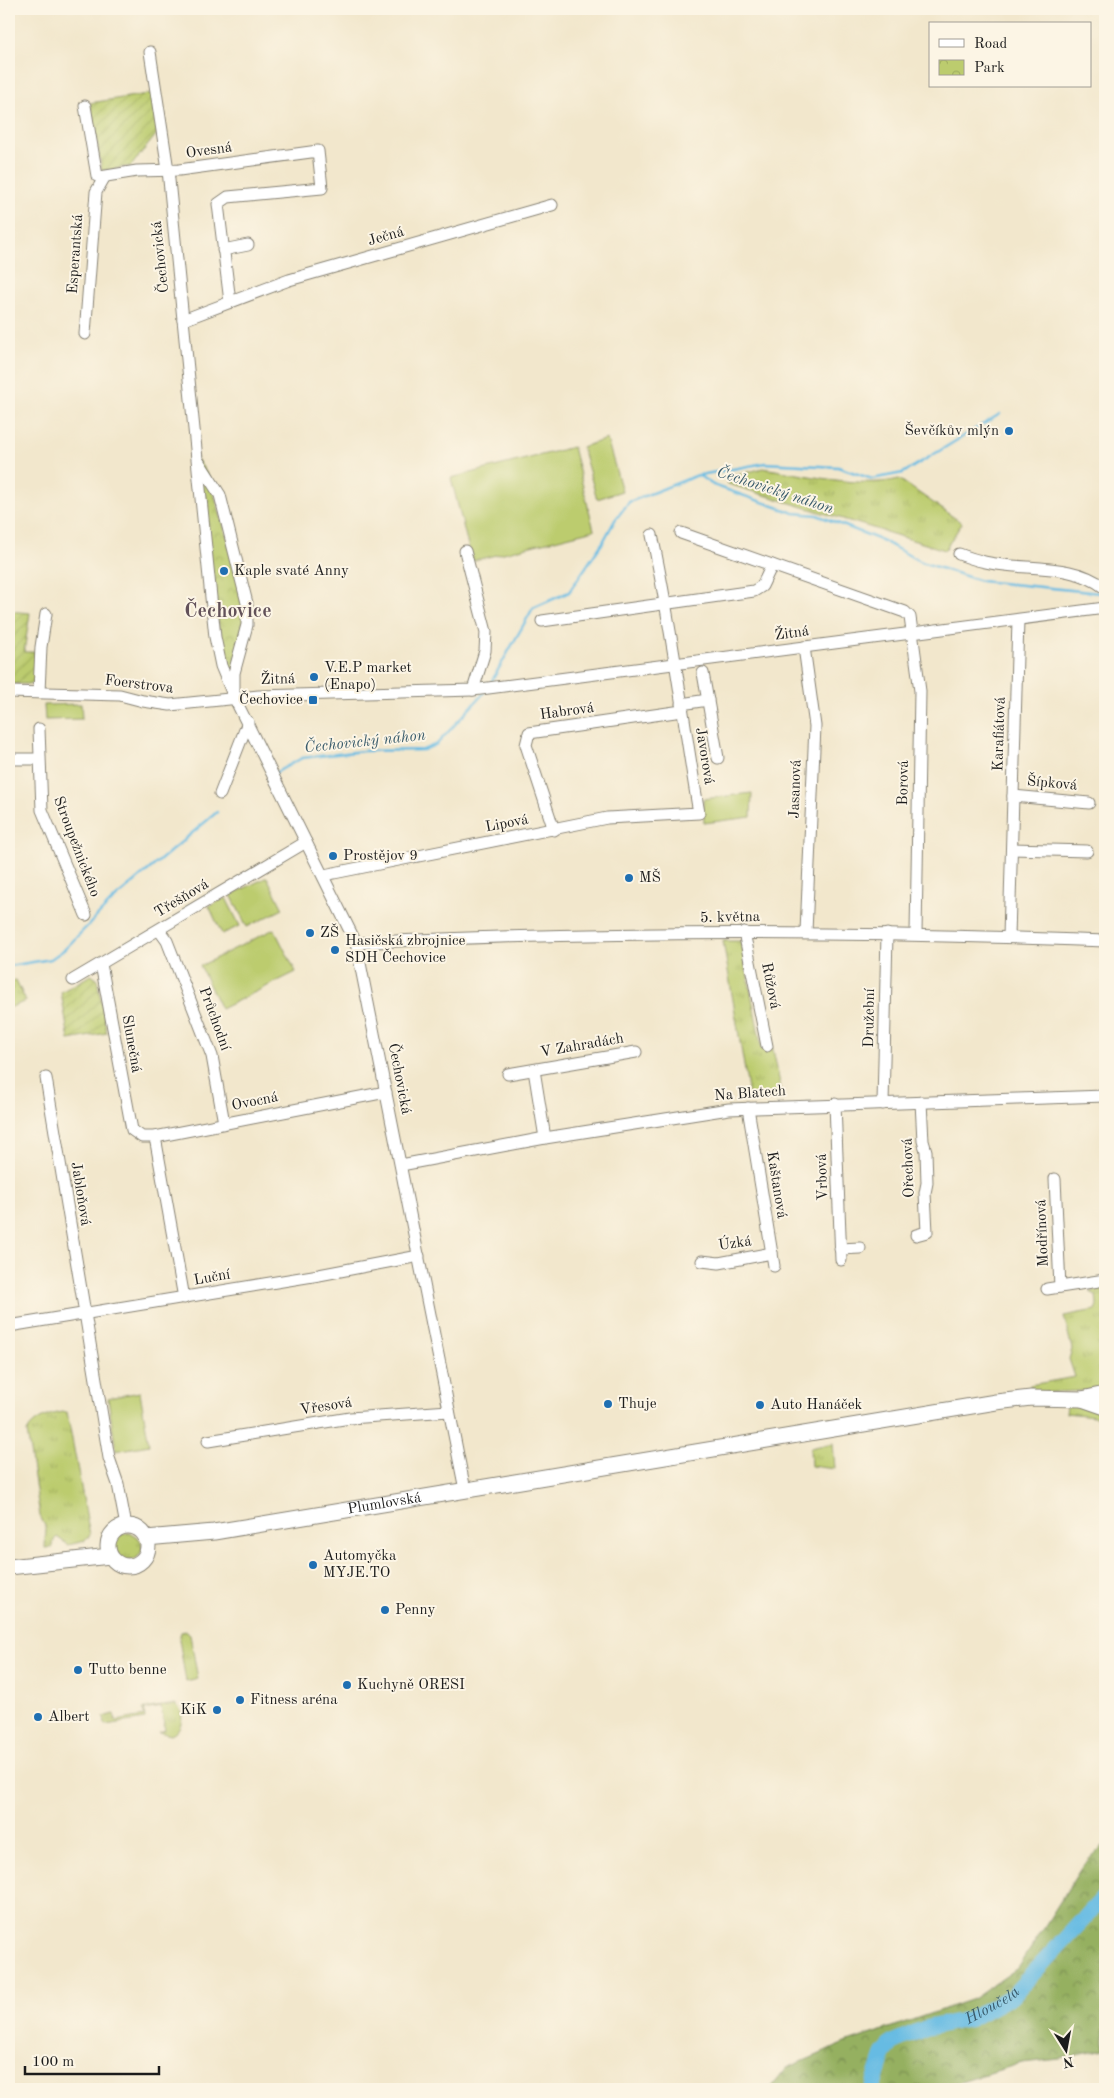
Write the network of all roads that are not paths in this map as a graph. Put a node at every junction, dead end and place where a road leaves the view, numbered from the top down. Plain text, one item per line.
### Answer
1 (150, 52) dead end
2 (85, 106) dead end
3 (168, 170) junction
4 (102, 177) junction
5 (552, 206) dead end
6 (248, 246) dead end
7 (224, 250) junction
8 (230, 302) junction
9 (182, 320) junction
10 (85, 334) dead end
11 (198, 459) junction
12 (681, 533) dead end
13 (652, 535) dead end
14 (465, 551) dead end
15 (959, 554) dead end
16 (772, 565) junction
17 (1105, 588) edge
18 (666, 603) junction
19 (1105, 608) edge
20 (46, 614) dead end
21 (1018, 620) junction
22 (542, 621) dead end
23 (913, 632) junction
24 (804, 648) junction
25 (675, 665) junction
26 (704, 673) dead end
27 (475, 690) junction
28 (9, 692) edge
29 (39, 692) junction
30 (234, 697) junction
31 (708, 700) junction
32 (681, 708) junction
33 (248, 722) junction
34 (39, 729) dead end
35 (718, 758) dead end
36 (9, 759) edge
37 (39, 759) junction
38 (220, 794) dead end
39 (1013, 796) junction
40 (1089, 802) dead end
41 (698, 813) joint
42 (554, 830) junction
43 (306, 842) junction
44 (1012, 849) junction
45 (1087, 851) dead end
46 (324, 875) junction
47 (86, 915) dead end
48 (159, 930) junction
49 (744, 932) junction
50 (806, 932) junction
51 (887, 934) junction
52 (916, 934) junction
53 (1009, 937) junction
54 (1105, 940) edge
55 (356, 943) junction
56 (102, 964) junction
57 (73, 980) dead end
58 (767, 1046) dead end
59 (636, 1052) dead end
60 (534, 1070) junction
61 (508, 1074) dead end
62 (46, 1078) dead end
63 (386, 1092) junction
64 (1105, 1096) edge
65 (921, 1102) junction
66 (835, 1104) junction
67 (883, 1104) junction
68 (748, 1108) junction
69 (224, 1123) junction
70 (132, 1130) joint
71 (155, 1137) junction
72 (545, 1138) junction
73 (401, 1165) junction
74 (1055, 1179) dead end
75 (926, 1233) dead end
76 (860, 1248) dead end
77 (772, 1253) junction
78 (419, 1256) junction
79 (702, 1261) dead end
80 (774, 1266) dead end
81 (1105, 1280) edge
82 (1060, 1287) junction
83 (1047, 1290) dead end
84 (184, 1298) junction
85 (84, 1314) junction
86 (9, 1326) edge
87 (1105, 1394) edge
88 (1082, 1399) junction
89 (1105, 1407) edge
90 (450, 1411) junction
91 (208, 1441) dead end
92 (465, 1490) junction
93 (126, 1526) junction
94 (147, 1544) junction
95 (109, 1549) junction
96 (9, 1567) edge

1 - 3 street, Čechovická
2 - 4 street
3 - 4 street, Ovesná
3 - 7 street, Ovesná
3 - 9 street, Čechovická
4 - 10 street, Esperantská
5 - 8 street, Ječná
6 - 7 street
7 - 8 street
8 - 9 street, Ječná
9 - 11 street, Čechovická
11 - 30 street, Čechovická
11 - 30 street, Čechovická
12 - 16 street
13 - 18 street
14 - 27 street
15 - 17 street
16 - 18 street
16 - 23 street
18 - 22 street
18 - 25 street
19 - 21 street, Žitná
20 - 29 street
21 - 23 street, Žitná
21 - 39 street, Karafiátová
23 - 24 street, Žitná
23 - 52 street, Borová
24 - 25 street, Žitná
24 - 50 street, Jasanová
25 - 27 street, Žitná
25 - 32 street, Javorová
26 - 31 street, Javorová
27 - 30 street, Žitná
28 - 29 street, Foerstrova
29 - 30 street, Foerstrova
30 - 33 street, Čechovická
31 - 32 street
31 - 35 street, Javorová
32 - 41 street, Javorová
32 - 42 street, Habrová
33 - 38 street
33 - 43 street, Čechovická
34 - 37 street, Stroupežnického
36 - 37 street
37 - 47 street, Stroupežnického
39 - 40 street, Šípková
39 - 44 street, Karafiátová
41 - 42 street, Lipová
42 - 46 street, Lipová
43 - 46 street, Čechovická
43 - 48 street, Třešňová
44 - 45 street
44 - 53 street, Karafiátová
46 - 55 street, Čechovická
48 - 56 street, Třešňová
48 - 69 street, Průchodní
49 - 50 street, 5. května
49 - 55 street, 5. května
49 - 58 street, Růžová
50 - 51 street, 5. května
51 - 52 street, 5. května
51 - 67 street, Družební
52 - 53 street, 5. května
53 - 54 street, 5. května
55 - 63 street, Čechovická
56 - 57 street, Třešňová
56 - 70 street, Slunečná
59 - 60 street, V Zahradách
60 - 61 street, V Zahradách
60 - 72 street, V Zahradách
62 - 85 street, Jabloňová
63 - 69 street, Ovocná
63 - 73 street, Čechovická
64 - 65 street, Na Blatech
65 - 67 street, Na Blatech
65 - 75 street, Ořechová
66 - 67 street, Na Blatech
66 - 68 street, Na Blatech
66 - 76 street, Vrbová
68 - 72 street, Na Blatech
68 - 77 street, Kaštanová
69 - 71 street, Ovocná
70 - 71 street, Ovocná
71 - 84 street
72 - 73 street, Na Blatech
73 - 78 street, Čechovická
74 - 82 street, Modřínová
77 - 79 street, Úzká
77 - 80 street, Kaštanová
78 - 84 street, Luční
78 - 90 street, Čechovická
81 - 82 street, Modřínová
82 - 83 street, Modřínová
84 - 85 street, Luční
85 - 86 street, Luční
85 - 93 street
87 - 88 main road
88 - 89 main road
88 - 92 main road, Plumlovská
90 - 91 street, Vřesová
90 - 92 street, Čechovická
92 - 94 main road, Plumlovská
93 - 94 main road
93 - 95 main road
94 - 95 main road
95 - 96 main road

